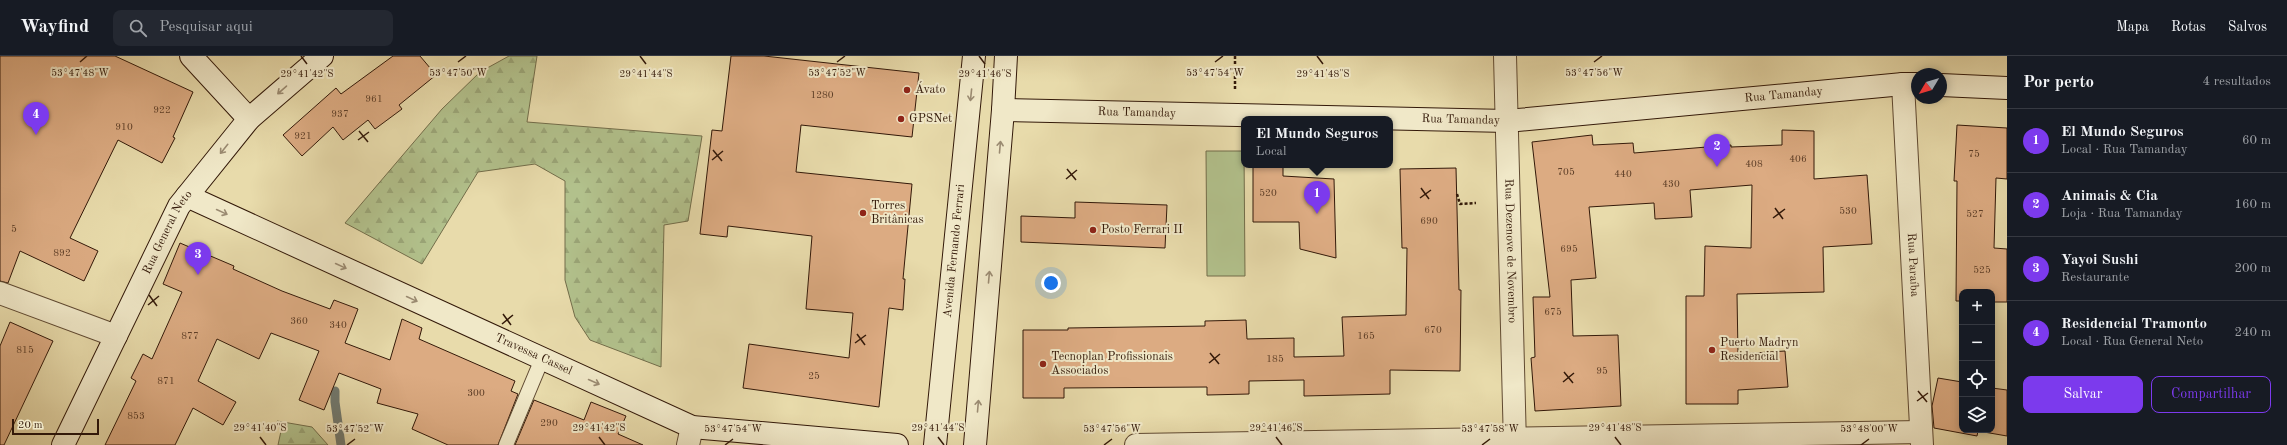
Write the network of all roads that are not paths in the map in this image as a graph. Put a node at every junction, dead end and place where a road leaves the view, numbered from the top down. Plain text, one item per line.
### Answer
1 (191, 56) edge
2 (322, 56) edge
3 (974, 56) edge
4 (1006, 56) edge
5 (1505, 56) edge
6 (1910, 84) edge
7 (1947, 86) edge
8 (2007, 88) edge
9 (1003, 110) junction
10 (1280, 116) edge
11 (1393, 118) edge
12 (249, 119) junction
13 (1507, 121) junction
14 (187, 196) junction
15 (0, 292) edge
16 (116, 336) junction
17 (542, 359) junction
18 (690, 436) edge
19 (1922, 439) edge
20 (1515, 442) edge
21 (63, 445) edge
22 (506, 445) edge
23 (897, 445) edge
24 (935, 445) edge
25 (975, 445) edge
26 (1136, 445) edge

1 - 12 street
2 -> 12 street, Rua General Neto
3 -> 24 street, Avenida Fernando Ferrari
4 - 9 street
5 - 13 street, Rua Dezenove de Novembro
6 - 13 street, Rua Tamanday
6 - 19 street, Rua Paraíba
7 - 8 street
9 - 10 street, Rua Tamanday
25 -> 9 street
11 - 13 street, Rua Tamanday
12 -> 14 street, Rua General Neto
13 - 20 street, Rua Dezenove de Novembro
14 - 16 street, Rua General Neto
14 -> 17 street, Travessa Cassel
15 - 16 street
16 - 21 street, Rua General Neto
17 -> 18 street, Travessa Cassel
17 - 22 lane
18 - 23 street, Travessa Cassel
19 - 20 street
20 - 26 street

